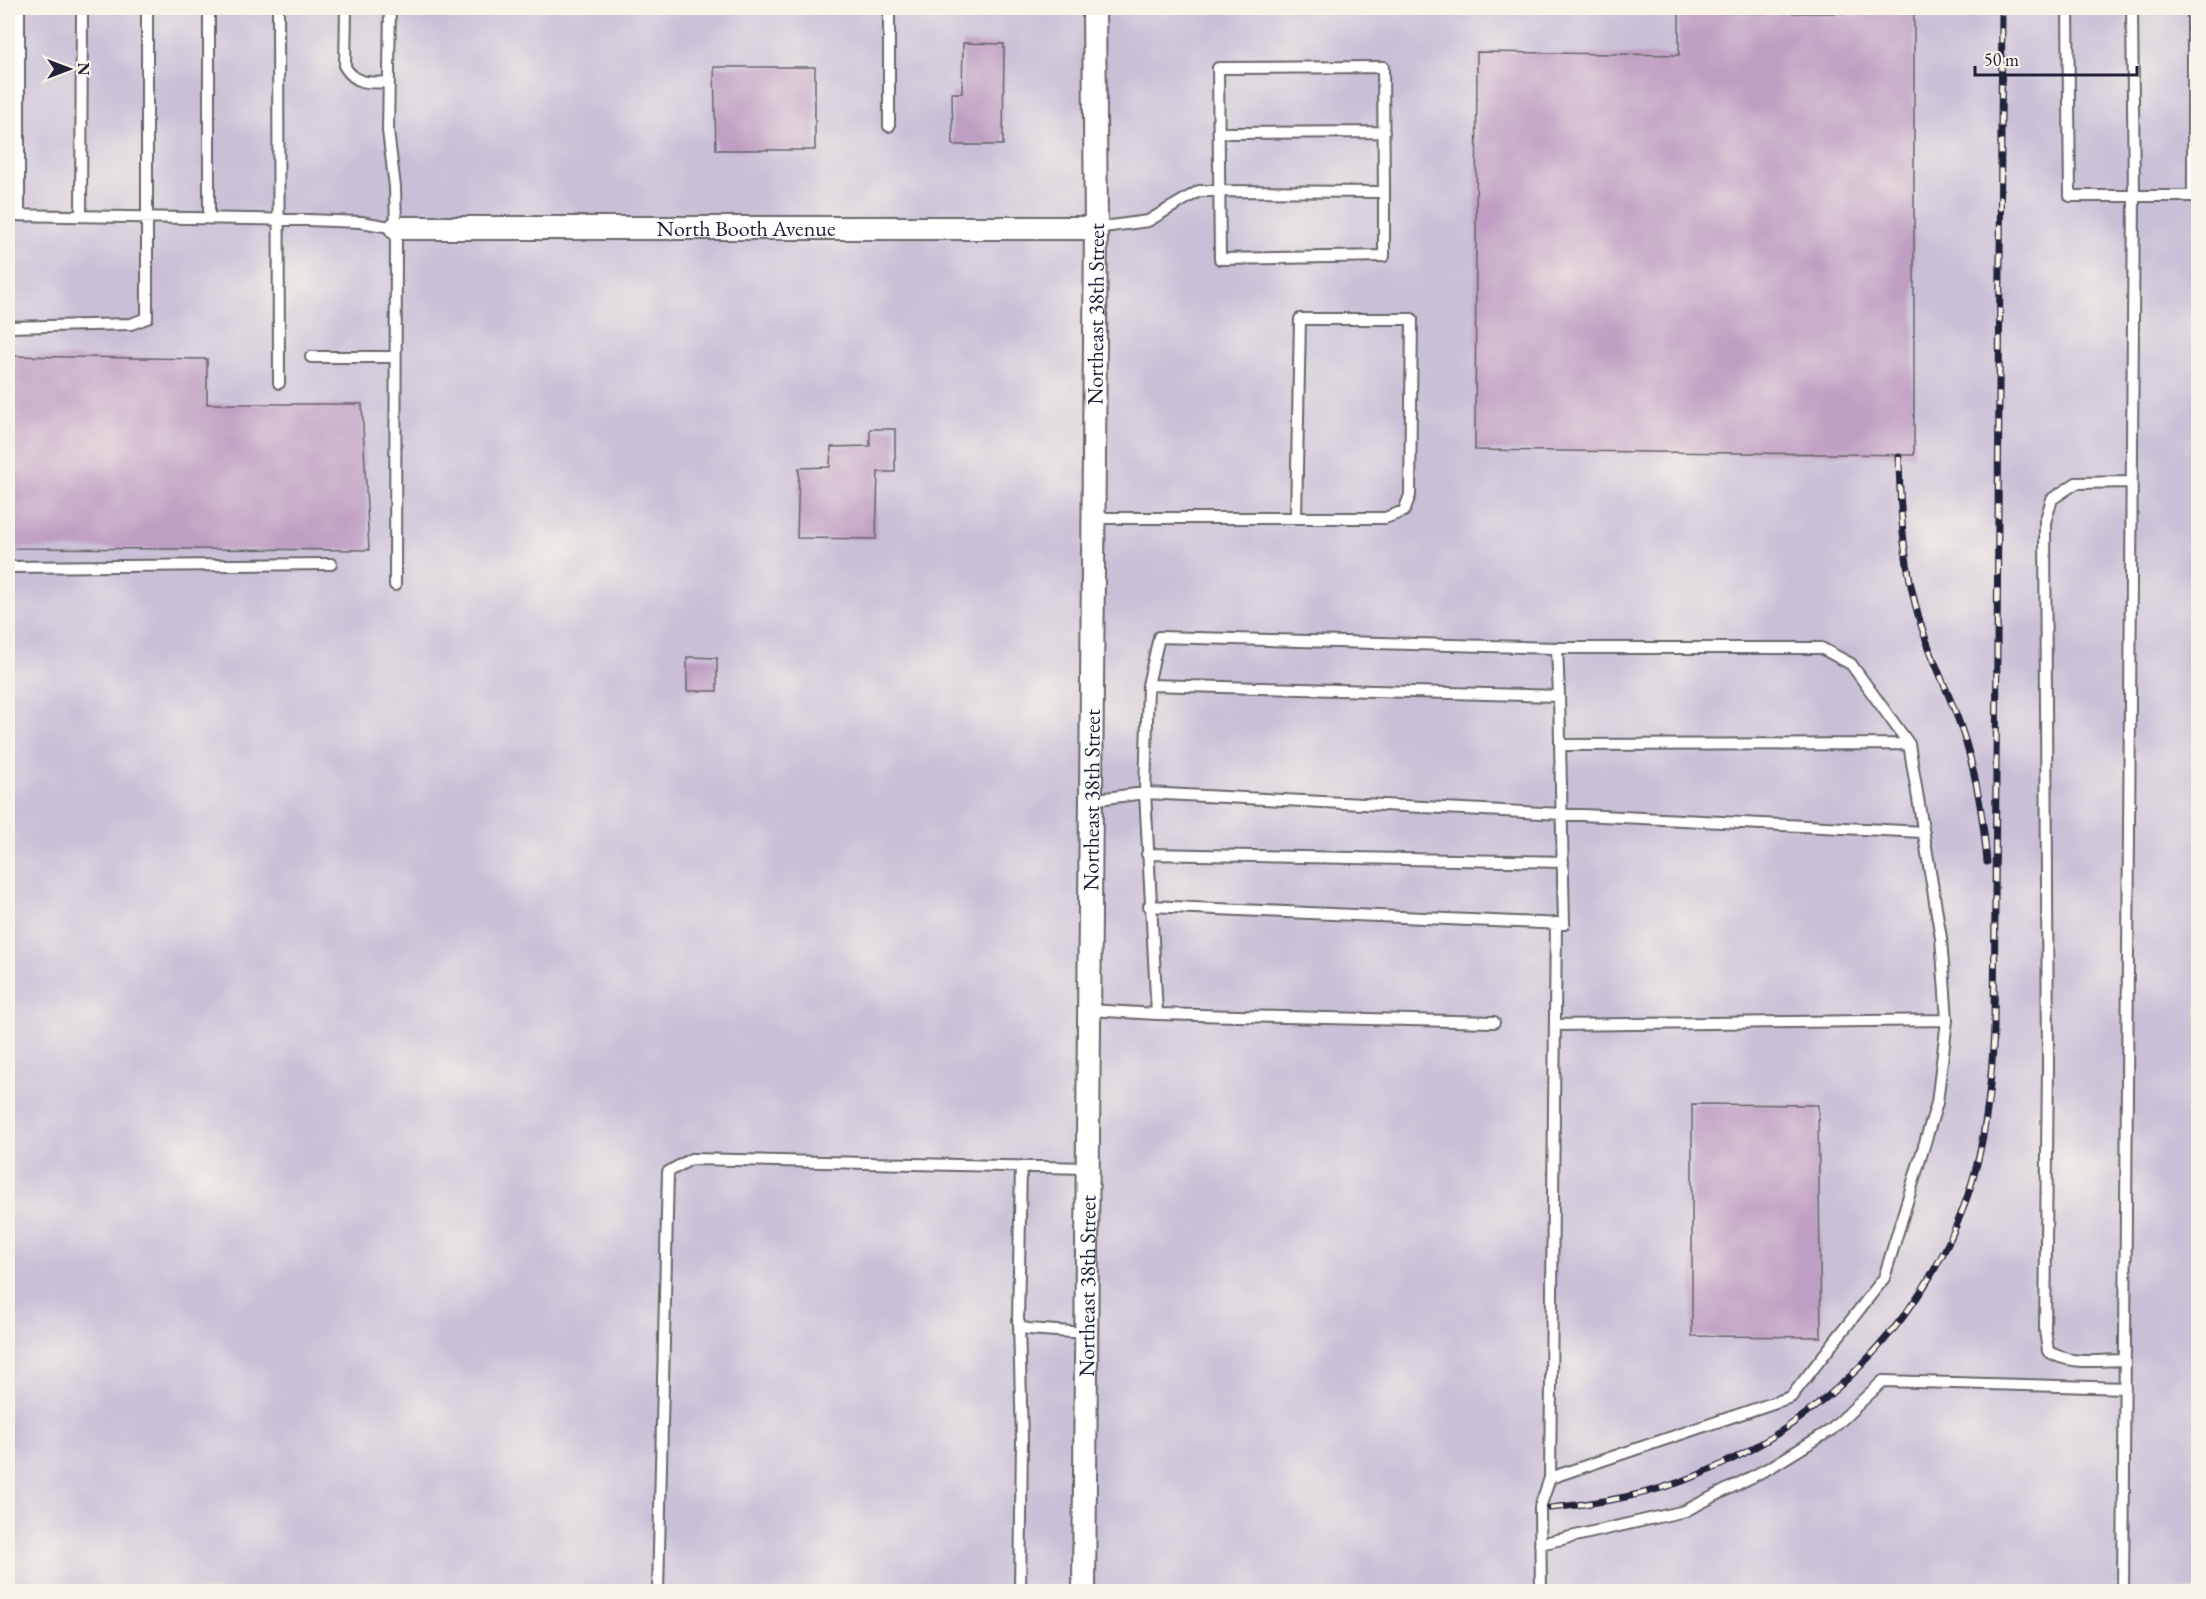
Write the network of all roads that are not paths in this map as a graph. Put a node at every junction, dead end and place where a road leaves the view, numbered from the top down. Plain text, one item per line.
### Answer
1 (19, 8) edge
2 (82, 8) edge
3 (147, 8) edge
4 (209, 8) edge
5 (278, 8) edge
6 (346, 8) edge
7 (390, 8) edge
8 (889, 8) edge
9 (1094, 8) edge
10 (2068, 8) edge
11 (2132, 8) edge
12 (2193, 8) edge
13 (389, 82) junction
14 (889, 126) dead end
15 (1384, 132) junction
16 (1219, 133) junction
17 (1220, 191) junction
18 (1384, 192) junction
19 (2134, 196) junction
20 (2196, 196) edge
21 (13, 215) edge
22 (81, 216) junction
23 (148, 217) junction
24 (209, 218) junction
25 (280, 219) junction
26 (396, 228) junction
27 (1096, 228) junction
28 (8, 327) edge
29 (311, 357) dead end
30 (395, 357) junction
31 (279, 383) dead end
32 (2132, 482) junction
33 (1093, 518) junction
34 (1296, 518) junction
35 (332, 564) dead end
36 (8, 567) edge
37 (395, 585) dead end
38 (1557, 648) junction
39 (1148, 685) junction
40 (1559, 696) junction
41 (1909, 744) junction
42 (1560, 745) junction
43 (1145, 794) junction
44 (1090, 800) junction
45 (1563, 815) junction
46 (1923, 832) junction
47 (1147, 854) junction
48 (1563, 862) junction
49 (1149, 906) junction
50 (1556, 923) junction
51 (1089, 1010) junction
52 (1156, 1014) junction
53 (1947, 1020) junction
54 (1494, 1022) dead end
55 (1555, 1025) junction
56 (1021, 1166) junction
57 (1088, 1168) junction
58 (1019, 1323) junction
59 (1086, 1333) junction
60 (2125, 1360) junction
61 (2125, 1388) junction
62 (1550, 1478) junction
63 (1540, 1544) junction
64 (658, 1592) edge
65 (1020, 1592) edge
66 (1084, 1592) edge
67 (1541, 1592) edge
68 (2123, 1592) edge

1 - 21 lane
2 - 22 lane
3 - 23 lane
4 - 24 lane
5 - 25 lane
6 - 13 lane
7 - 13 lane
8 - 14 lane
9 - 27 street, Northeast 38th Street
10 - 19 lane
11 - 19 lane
12 - 20 lane
13 - 26 lane
15 - 16 lane
15 - 16 lane
15 - 18 lane
16 - 17 lane
17 - 18 lane
17 - 18 lane
17 - 27 lane
19 - 20 lane
19 - 32 lane
21 - 22 lane
22 - 23 lane
23 - 24 lane
23 - 28 lane
24 - 25 lane
25 - 26 lane
25 - 31 lane
26 - 27 street, North Booth Avenue
26 - 30 lane
27 - 33 street, Northeast 38th Street
29 - 30 lane
30 - 37 lane
32 - 60 lane
32 - 60 lane
33 - 34 lane
33 - 44 street, Northeast 38th Street
34 - 34 lane
35 - 36 lane
38 - 39 lane
38 - 40 lane
38 - 41 lane
39 - 40 lane
39 - 43 lane
40 - 42 lane
41 - 42 lane
41 - 46 lane
42 - 45 lane
43 - 44 lane
43 - 45 lane
43 - 47 lane
44 - 51 street, Northeast 38th Street
45 - 46 lane
45 - 48 lane
46 - 53 lane
47 - 48 lane
47 - 49 lane
48 - 50 lane
49 - 50 lane
49 - 52 lane
50 - 55 lane
51 - 52 lane
51 - 57 street, Northeast 38th Street
52 - 54 lane
53 - 55 lane
53 - 62 lane
55 - 62 lane
56 - 57 lane
56 - 58 lane
56 - 64 lane
57 - 59 street, Northeast 38th Street
58 - 59 lane
58 - 65 lane
59 - 66 street, Northeast 38th Street
60 - 61 lane
61 - 63 lane
61 - 68 lane
62 - 63 lane
63 - 67 lane

